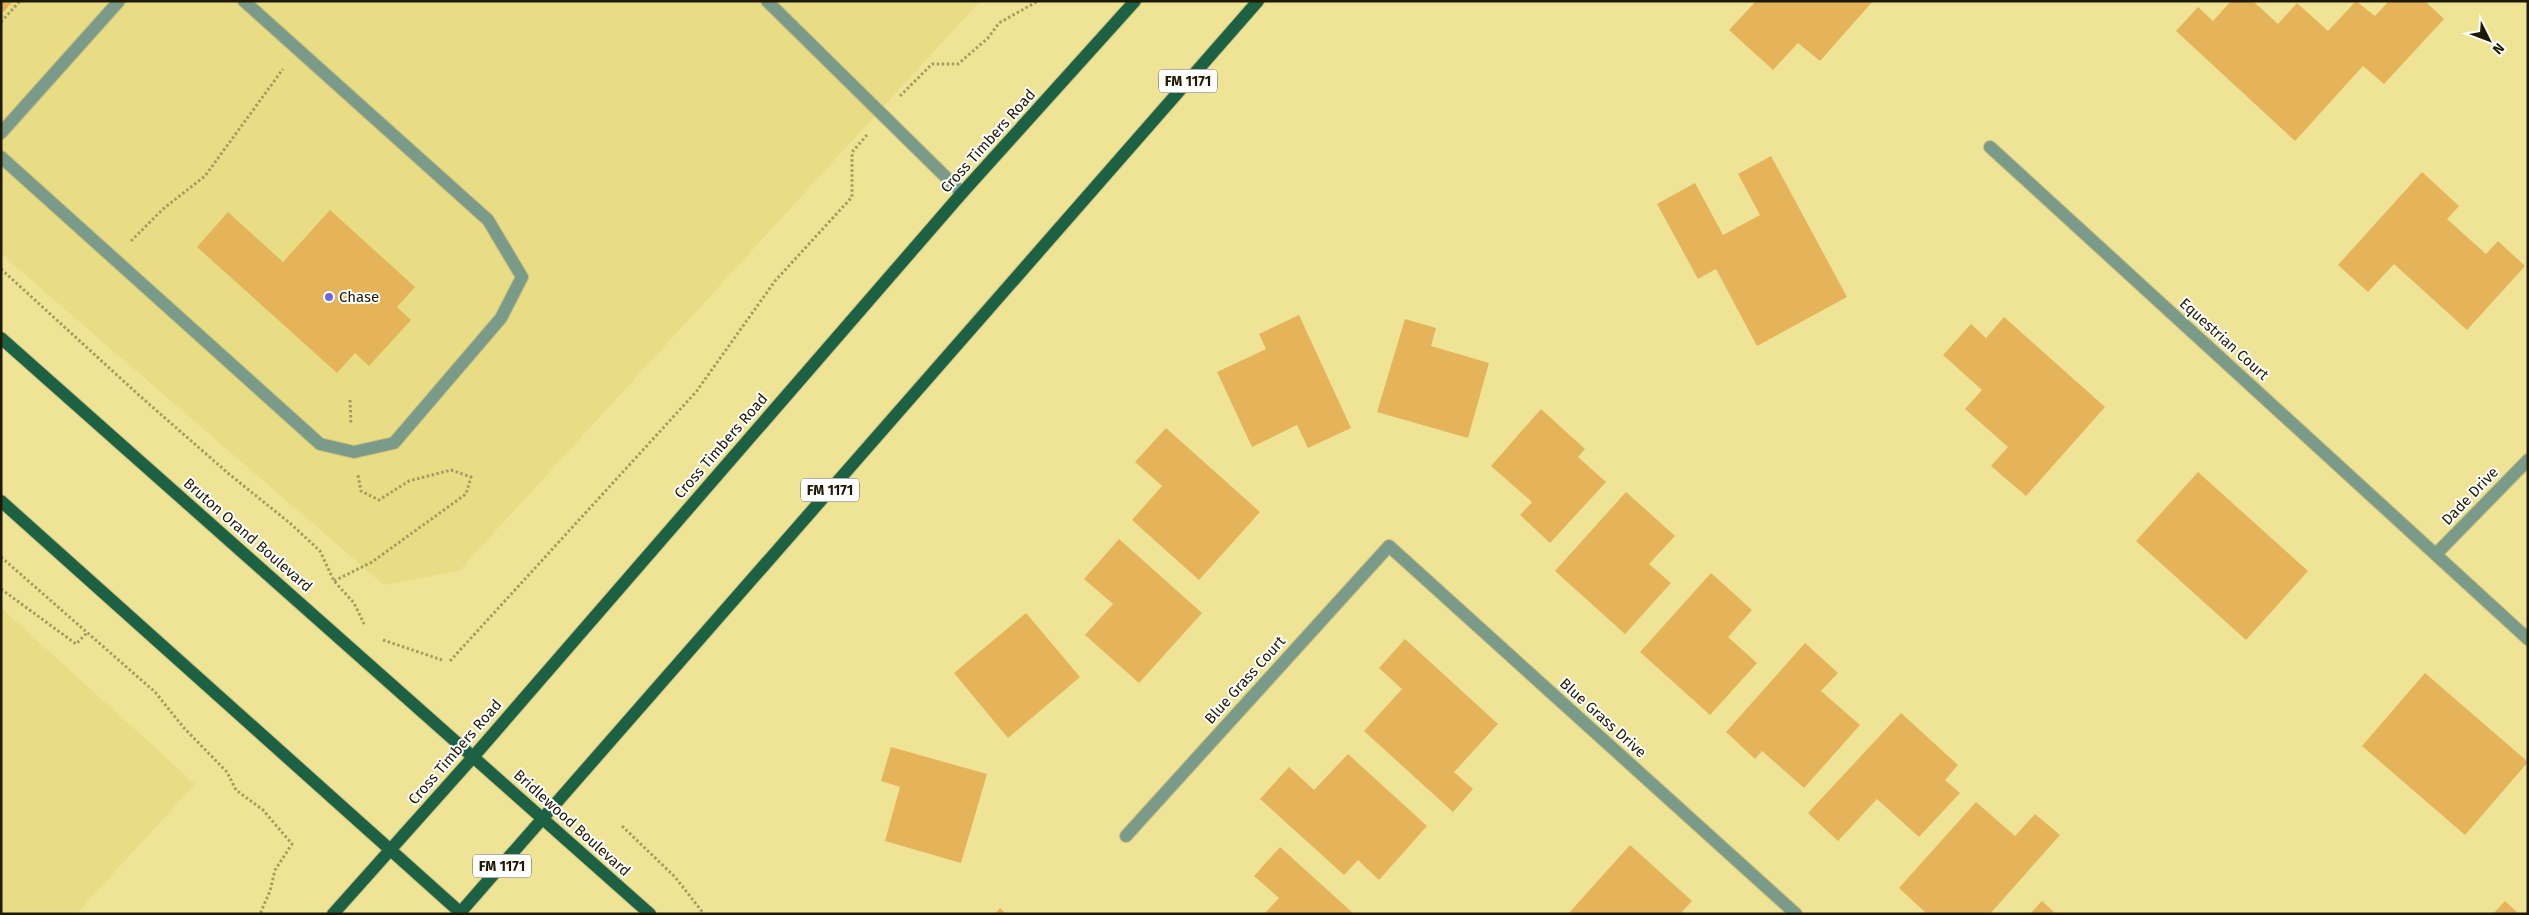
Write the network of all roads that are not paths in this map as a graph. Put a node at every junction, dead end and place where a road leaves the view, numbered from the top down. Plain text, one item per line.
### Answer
1 (119, 1) edge
2 (244, 1) edge
3 (768, 1) edge
4 (1135, 1) edge
5 (1258, 1) edge
6 (1, 133) edge
7 (1990, 147) dead end
8 (1, 157) edge
9 (962, 193) junction
10 (1, 338) edge
11 (2528, 460) edge
12 (1, 500) edge
13 (1389, 546) joint
14 (2436, 554) junction
15 (2528, 639) edge
16 (474, 756) junction
17 (543, 819) junction
18 (1126, 836) dead end
19 (391, 848) junction
20 (461, 913) edge
21 (333, 914) edge
22 (650, 914) edge
23 (1796, 914) edge

1 - 6 street
2 - 8 street
3 - 9 street
4 - 9 main road, Cross Timbers Road
5 - 17 main road, FM 1171
7 - 14 street, Equestrian Court
9 - 16 main road, Cross Timbers Road
10 - 16 main road, Bruton Orand Boulevard
11 - 14 street, Dade Drive
12 - 19 main road
13 - 18 street, Blue Grass Court
13 - 23 street, Blue Grass Drive
14 - 15 street, Equestrian Court
16 - 17 main road, Bridlewood Boulevard
16 - 19 main road, Cross Timbers Road
17 - 20 main road, FM 1171
17 - 22 main road, Bridlewood Boulevard
19 - 20 main road
19 - 21 main road, Cross Timbers Road

